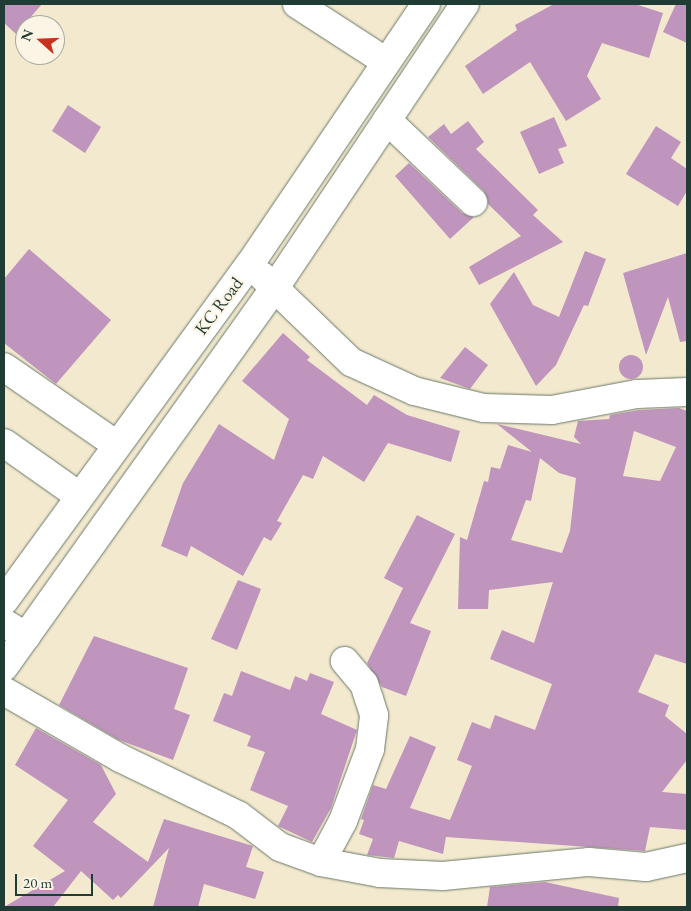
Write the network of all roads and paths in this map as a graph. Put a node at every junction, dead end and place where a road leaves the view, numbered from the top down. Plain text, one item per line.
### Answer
1 (297, 4) edge
2 (426, 4) edge
3 (465, 4) edge
4 (385, 61) junction
5 (387, 120) junction
6 (473, 202) dead end
7 (250, 264) junction
8 (274, 289) junction
9 (4, 367) edge
10 (687, 392) edge
11 (4, 443) edge
12 (115, 444) junction
13 (79, 496) junction
14 (4, 602) edge
15 (15, 630) edge
16 (345, 661) dead end
17 (4, 666) edge
18 (4, 691) edge
19 (687, 858) edge
20 (321, 862) junction

1 - 4 street
2 - 4 street, KC Road
3 - 5 street
4 - 7 street, KC Road
5 - 6 street
5 - 8 street
7 - 8 street
7 - 12 street, KC Road
8 - 10 street
8 - 15 street
9 - 12 street
11 - 13 street
12 - 13 street, KC Road
13 - 14 street, KC Road
15 - 17 street
16 - 20 street
18 - 20 street
19 - 20 street

